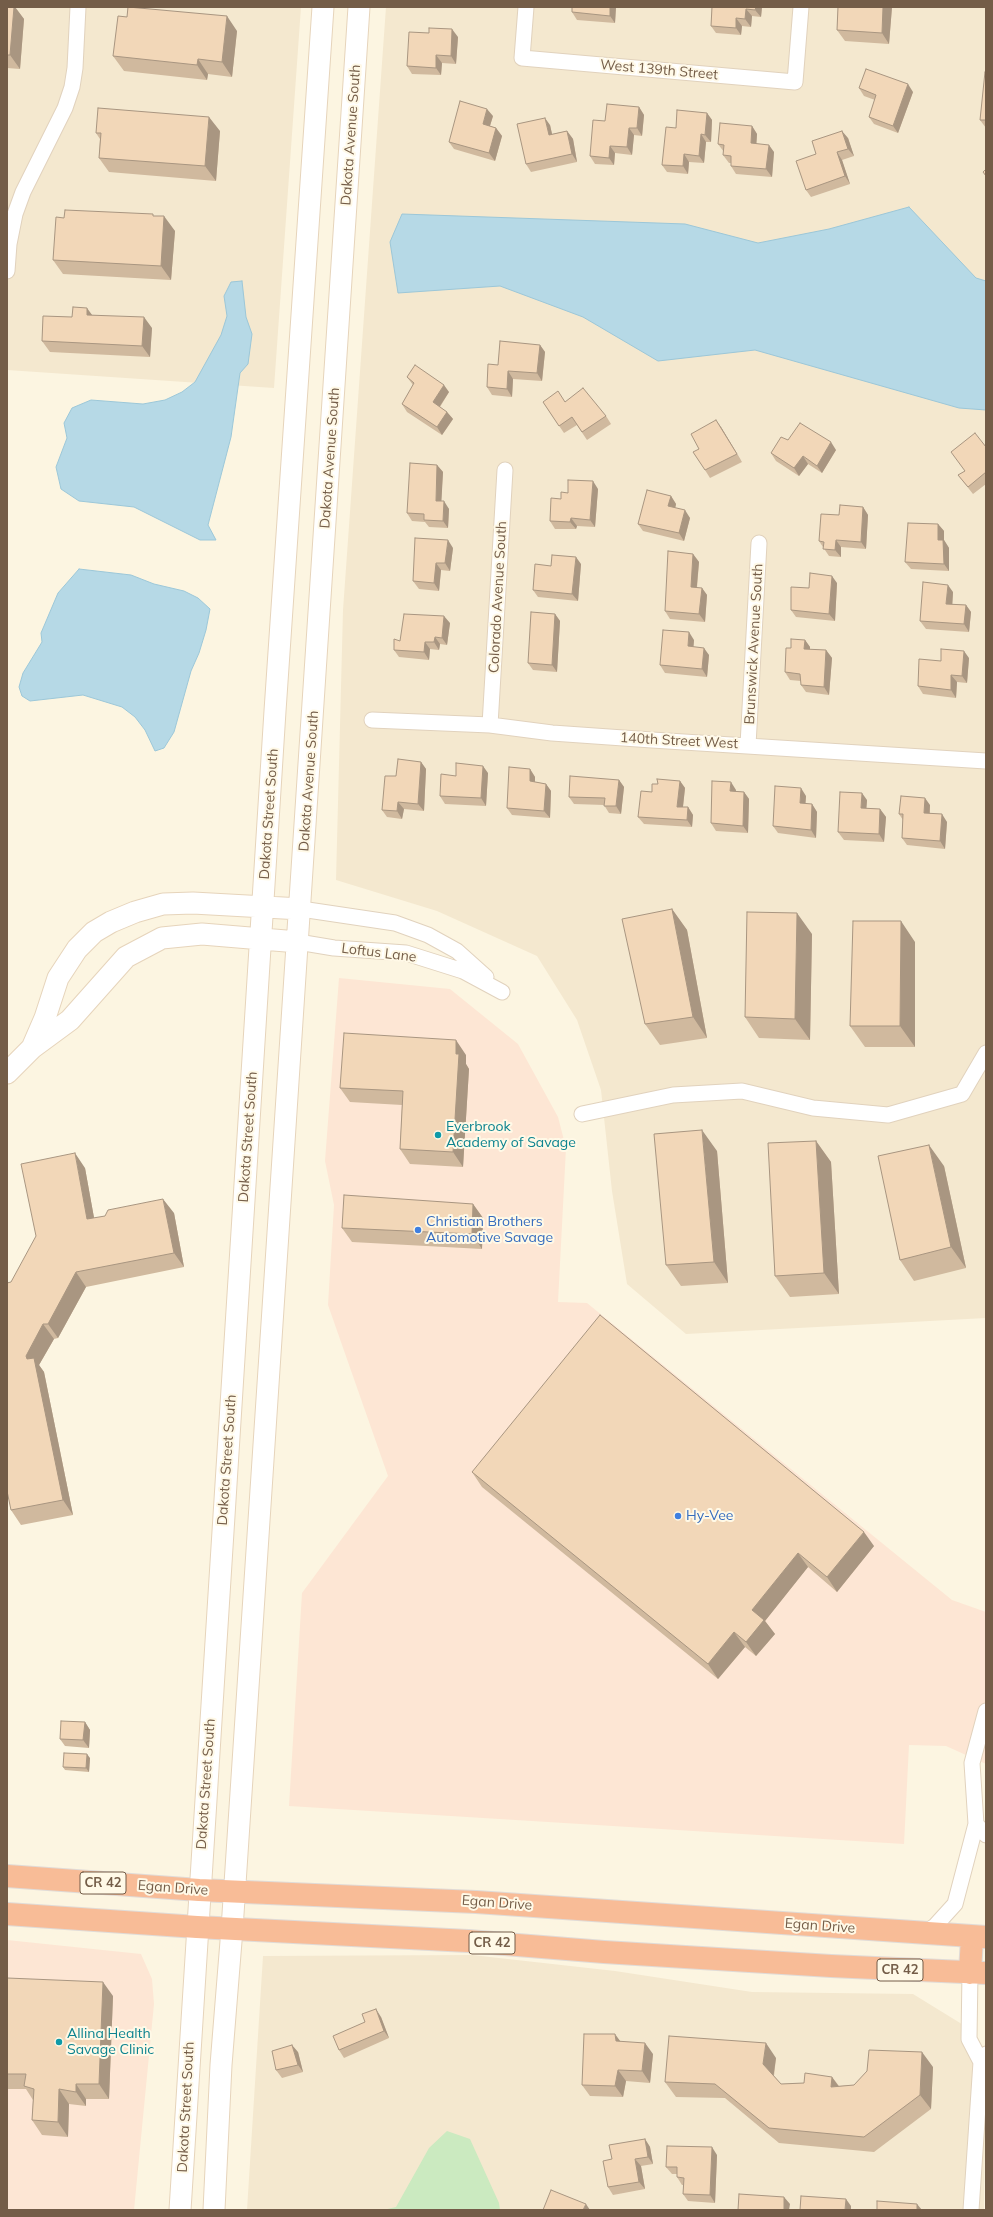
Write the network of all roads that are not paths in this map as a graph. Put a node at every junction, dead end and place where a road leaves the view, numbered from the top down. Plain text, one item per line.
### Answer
1 (78, 7) edge
2 (323, 7) edge
3 (359, 7) edge
4 (526, 7) edge
5 (801, 7) edge
6 (7, 271) edge
7 (505, 470) dead end
8 (759, 543) dead end
9 (372, 720) dead end
10 (490, 725) junction
11 (748, 745) junction
12 (986, 761) edge
13 (263, 906) junction
14 (301, 909) junction
15 (261, 938) junction
16 (298, 942) junction
17 (488, 979) dead end
18 (502, 992) dead end
19 (32, 1048) junction
20 (986, 1052) edge
21 (7, 1073) edge
22 (582, 1114) dead end
23 (986, 1711) edge
24 (976, 1824) junction
25 (986, 1835) edge
26 (7, 1876) edge
27 (199, 1890) junction
28 (235, 1892) junction
29 (7, 1914) edge
30 (197, 1927) junction
31 (232, 1929) junction
32 (923, 1934) junction
33 (979, 1937) edge
34 (978, 1973) edge
35 (984, 2058) edge
36 (180, 2210) edge
37 (214, 2210) edge
38 (971, 2210) edge

1 - 6 street
2 - 13 main road, Dakota Street South
3 - 14 main road, Dakota Avenue South
4 - 5 street, West 139th Street
7 - 10 street, Colorado Avenue South
8 - 11 street, Brunswick Avenue South
9 - 10 street, 140th Street West
10 - 11 street, 140th Street West
11 - 12 street, 140th Street West
13 - 14 main road
13 - 15 main road, Dakota Street South
13 - 19 main road
14 - 16 main road
14 - 17 street, Loftus Lane
15 - 16 main road
15 - 19 main road
15 - 27 main road, Dakota Street South
16 - 18 street, Loftus Lane
16 - 28 main road
19 - 21 main road
20 - 22 street
23 - 24 street
24 - 25 street
24 - 32 street
26 - 27 highway, Egan Drive / CR 42
27 - 28 highway, Egan Drive / CR 42
27 - 30 main road, Dakota Street South
28 - 31 main road
28 - 32 highway, Egan Drive / CR 42
29 - 30 highway, CR 42
30 - 31 highway, CR 42
30 - 36 main road, Dakota Street South
31 - 34 highway, CR 42
31 - 37 main road
32 - 33 highway, Egan Drive / CR 42
33 - 34 highway
34 - 35 street
35 - 38 street

